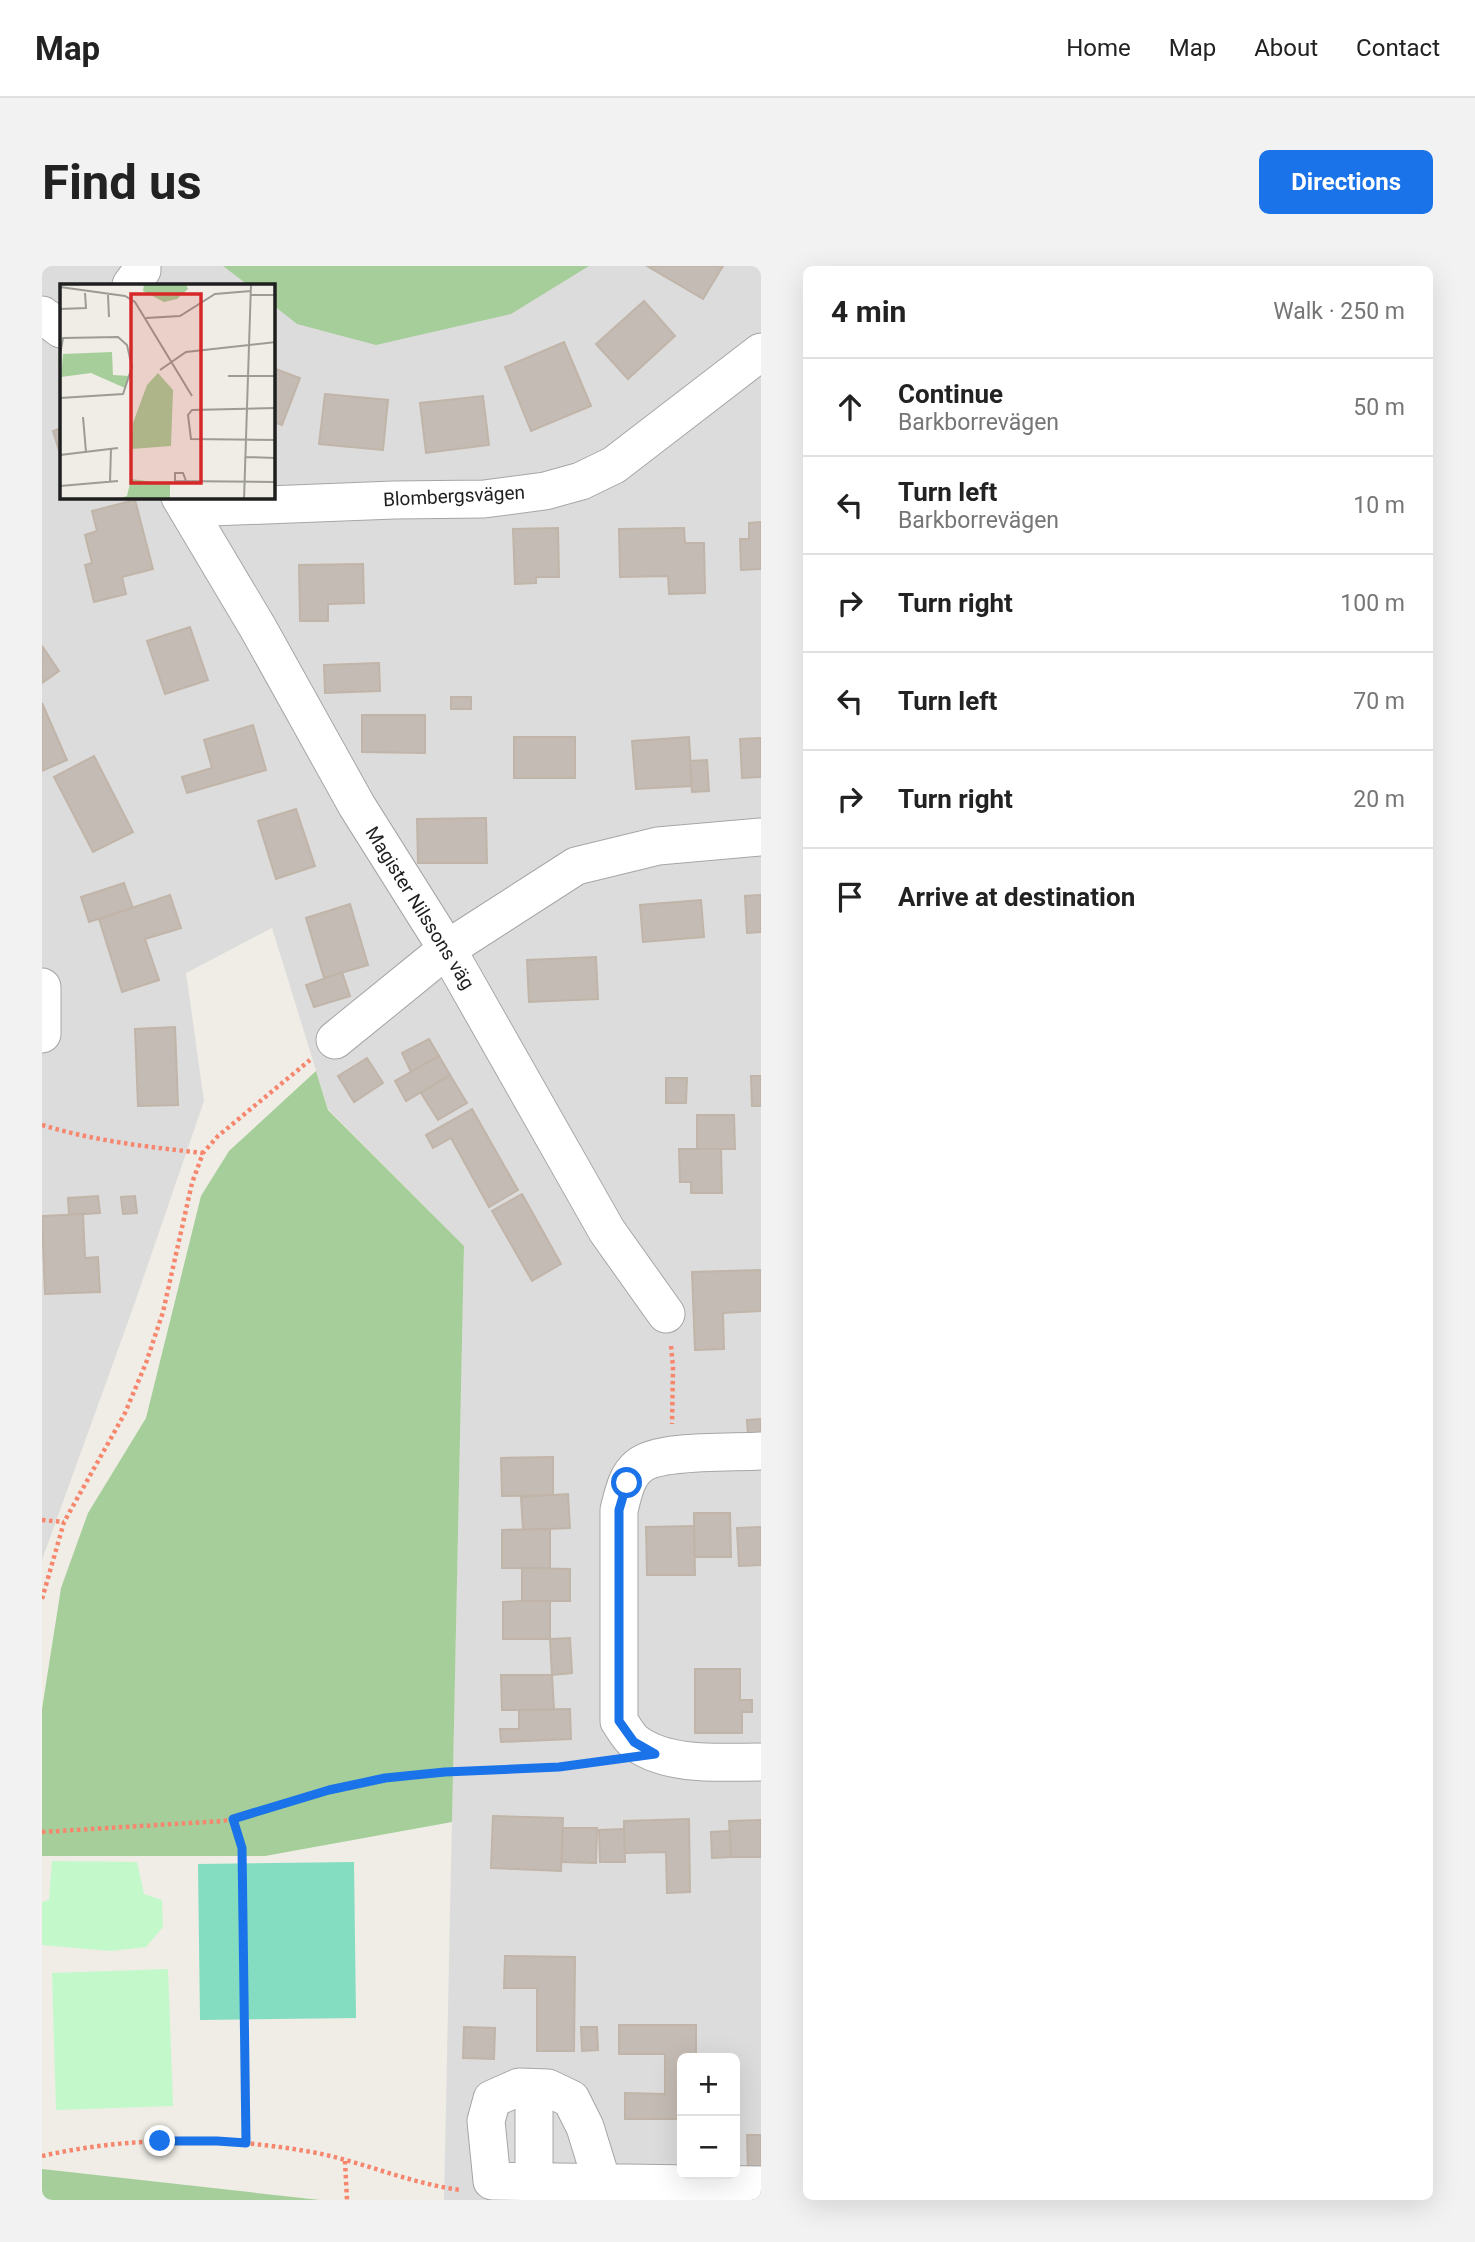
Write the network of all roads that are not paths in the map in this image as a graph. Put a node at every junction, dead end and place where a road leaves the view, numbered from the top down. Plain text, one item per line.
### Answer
1 (142, 266) edge
2 (132, 284) edge
3 (42, 315) edge
4 (60, 328) edge
5 (761, 352) edge
6 (184, 503) edge
7 (761, 837) edge
8 (447, 949) junction
9 (42, 987) edge
10 (42, 1034) edge
11 (335, 1040) road end
12 (666, 1314) road end
13 (761, 1451) edge
14 (761, 1762) edge
15 (534, 2088) junction
16 (534, 2182) junction
17 (602, 2182) junction
18 (761, 2185) edge

1 - 2 street
3 - 4 street
5 - 6 street, Blombergsvägen
6 - 8 street, Magister Nilssons väg
7 - 8 street
8 - 11 street
8 - 12 street, Magister Nilssons väg
9 - 10 street
13 - 14 street
15 - 16 street
15 - 16 street
15 - 17 street
16 - 17 street
17 - 18 street

